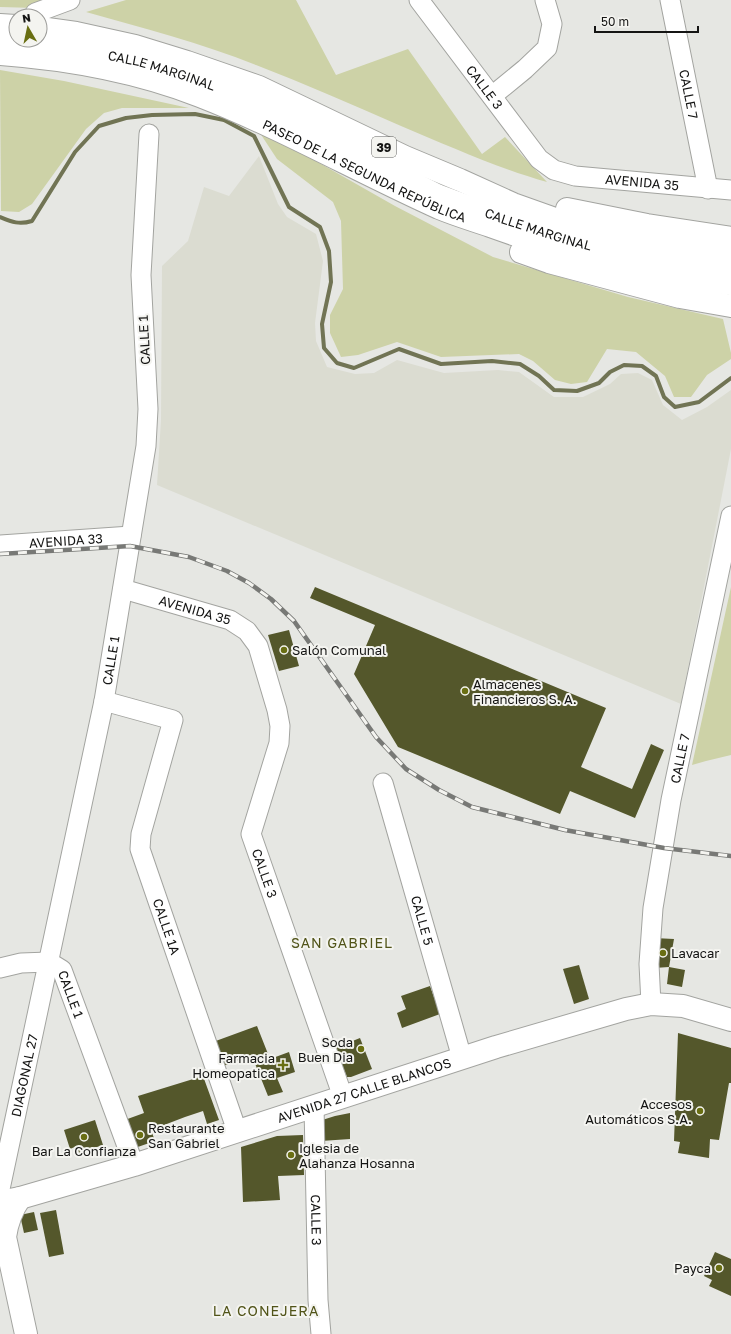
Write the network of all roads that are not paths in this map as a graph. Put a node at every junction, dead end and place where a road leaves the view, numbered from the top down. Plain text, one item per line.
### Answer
1 (70, 0) edge
2 (419, 0) edge
3 (545, 0) edge
4 (670, 0) edge
5 (48, 13) edge
6 (48, 24) edge
7 (0, 39) edge
8 (0, 54) edge
9 (492, 96) junction
10 (314, 131) junction
11 (149, 134) dead end
12 (554, 170) joint
13 (460, 180) junction
14 (708, 189) junction
15 (731, 190) edge
16 (437, 207) junction
17 (731, 238) edge
18 (731, 258) edge
19 (731, 265) edge
20 (731, 273) edge
21 (731, 284) edge
22 (731, 306) edge
23 (731, 516) edge
24 (131, 536) junction
25 (0, 545) edge
26 (123, 589) junction
27 (258, 646) joint
28 (104, 701) junction
29 (383, 783) dead end
30 (49, 962) junction
31 (0, 968) edge
32 (651, 1004) junction
33 (731, 1020) edge
34 (462, 1058) junction
35 (343, 1097) junction
36 (314, 1106) junction
37 (237, 1131) junction
38 (134, 1165) junction
39 (2, 1171) edge
40 (0, 1189) edge
41 (10, 1200) edge
42 (0, 1284) edge
43 (14, 1334) edge
44 (26, 1334) edge
45 (321, 1334) edge

1 - 5 street
2 - 9 street, CALLE 3
3 - 9 street
4 - 14 street, CALLE 7
6 - 13 main road, 39
7 - 10 street, CALLE MARGINAL
8 - 16 main road, PASEO DE LA SEGUNDA REPÚBLICA / 39
9 - 12 street, CALLE 3
10 - 19 street, CALLE MARGINAL
10 - 20 street, CALLE MARGINAL
11 - 24 street, CALLE 1
12 - 14 street, AVENIDA 35
13 - 17 main road
13 - 18 main road, 39
14 - 15 street, AVENIDA 35
16 - 21 main road, PASEO DE LA SEGUNDA REPÚBLICA / 39
16 - 22 main road
23 - 32 street, CALLE 7
24 - 25 street, AVENIDA 33
24 - 26 street, CALLE 1
26 - 27 street, AVENIDA 35
26 - 28 street, CALLE 1
27 - 35 street, CALLE 3
28 - 30 street, CALLE 1
28 - 37 street, CALLE 1A
29 - 34 street, CALLE 5
30 - 31 street
30 - 38 street, CALLE 1
30 - 39 street, DIAGONAL 27
32 - 33 main road, AVENIDA 27 CALLE BLANCOS
32 - 34 main road, AVENIDA 27 CALLE BLANCOS
34 - 35 main road, AVENIDA 27 CALLE BLANCOS
35 - 36 main road, AVENIDA 27 CALLE BLANCOS
36 - 37 main road, AVENIDA 27 CALLE BLANCOS
36 - 45 street, CALLE 3
37 - 38 main road, AVENIDA 27 CALLE BLANCOS
38 - 41 main road, AVENIDA 27 CALLE BLANCOS
39 - 40 street, DIAGONAL 27
41 - 44 main road
42 - 43 main road

